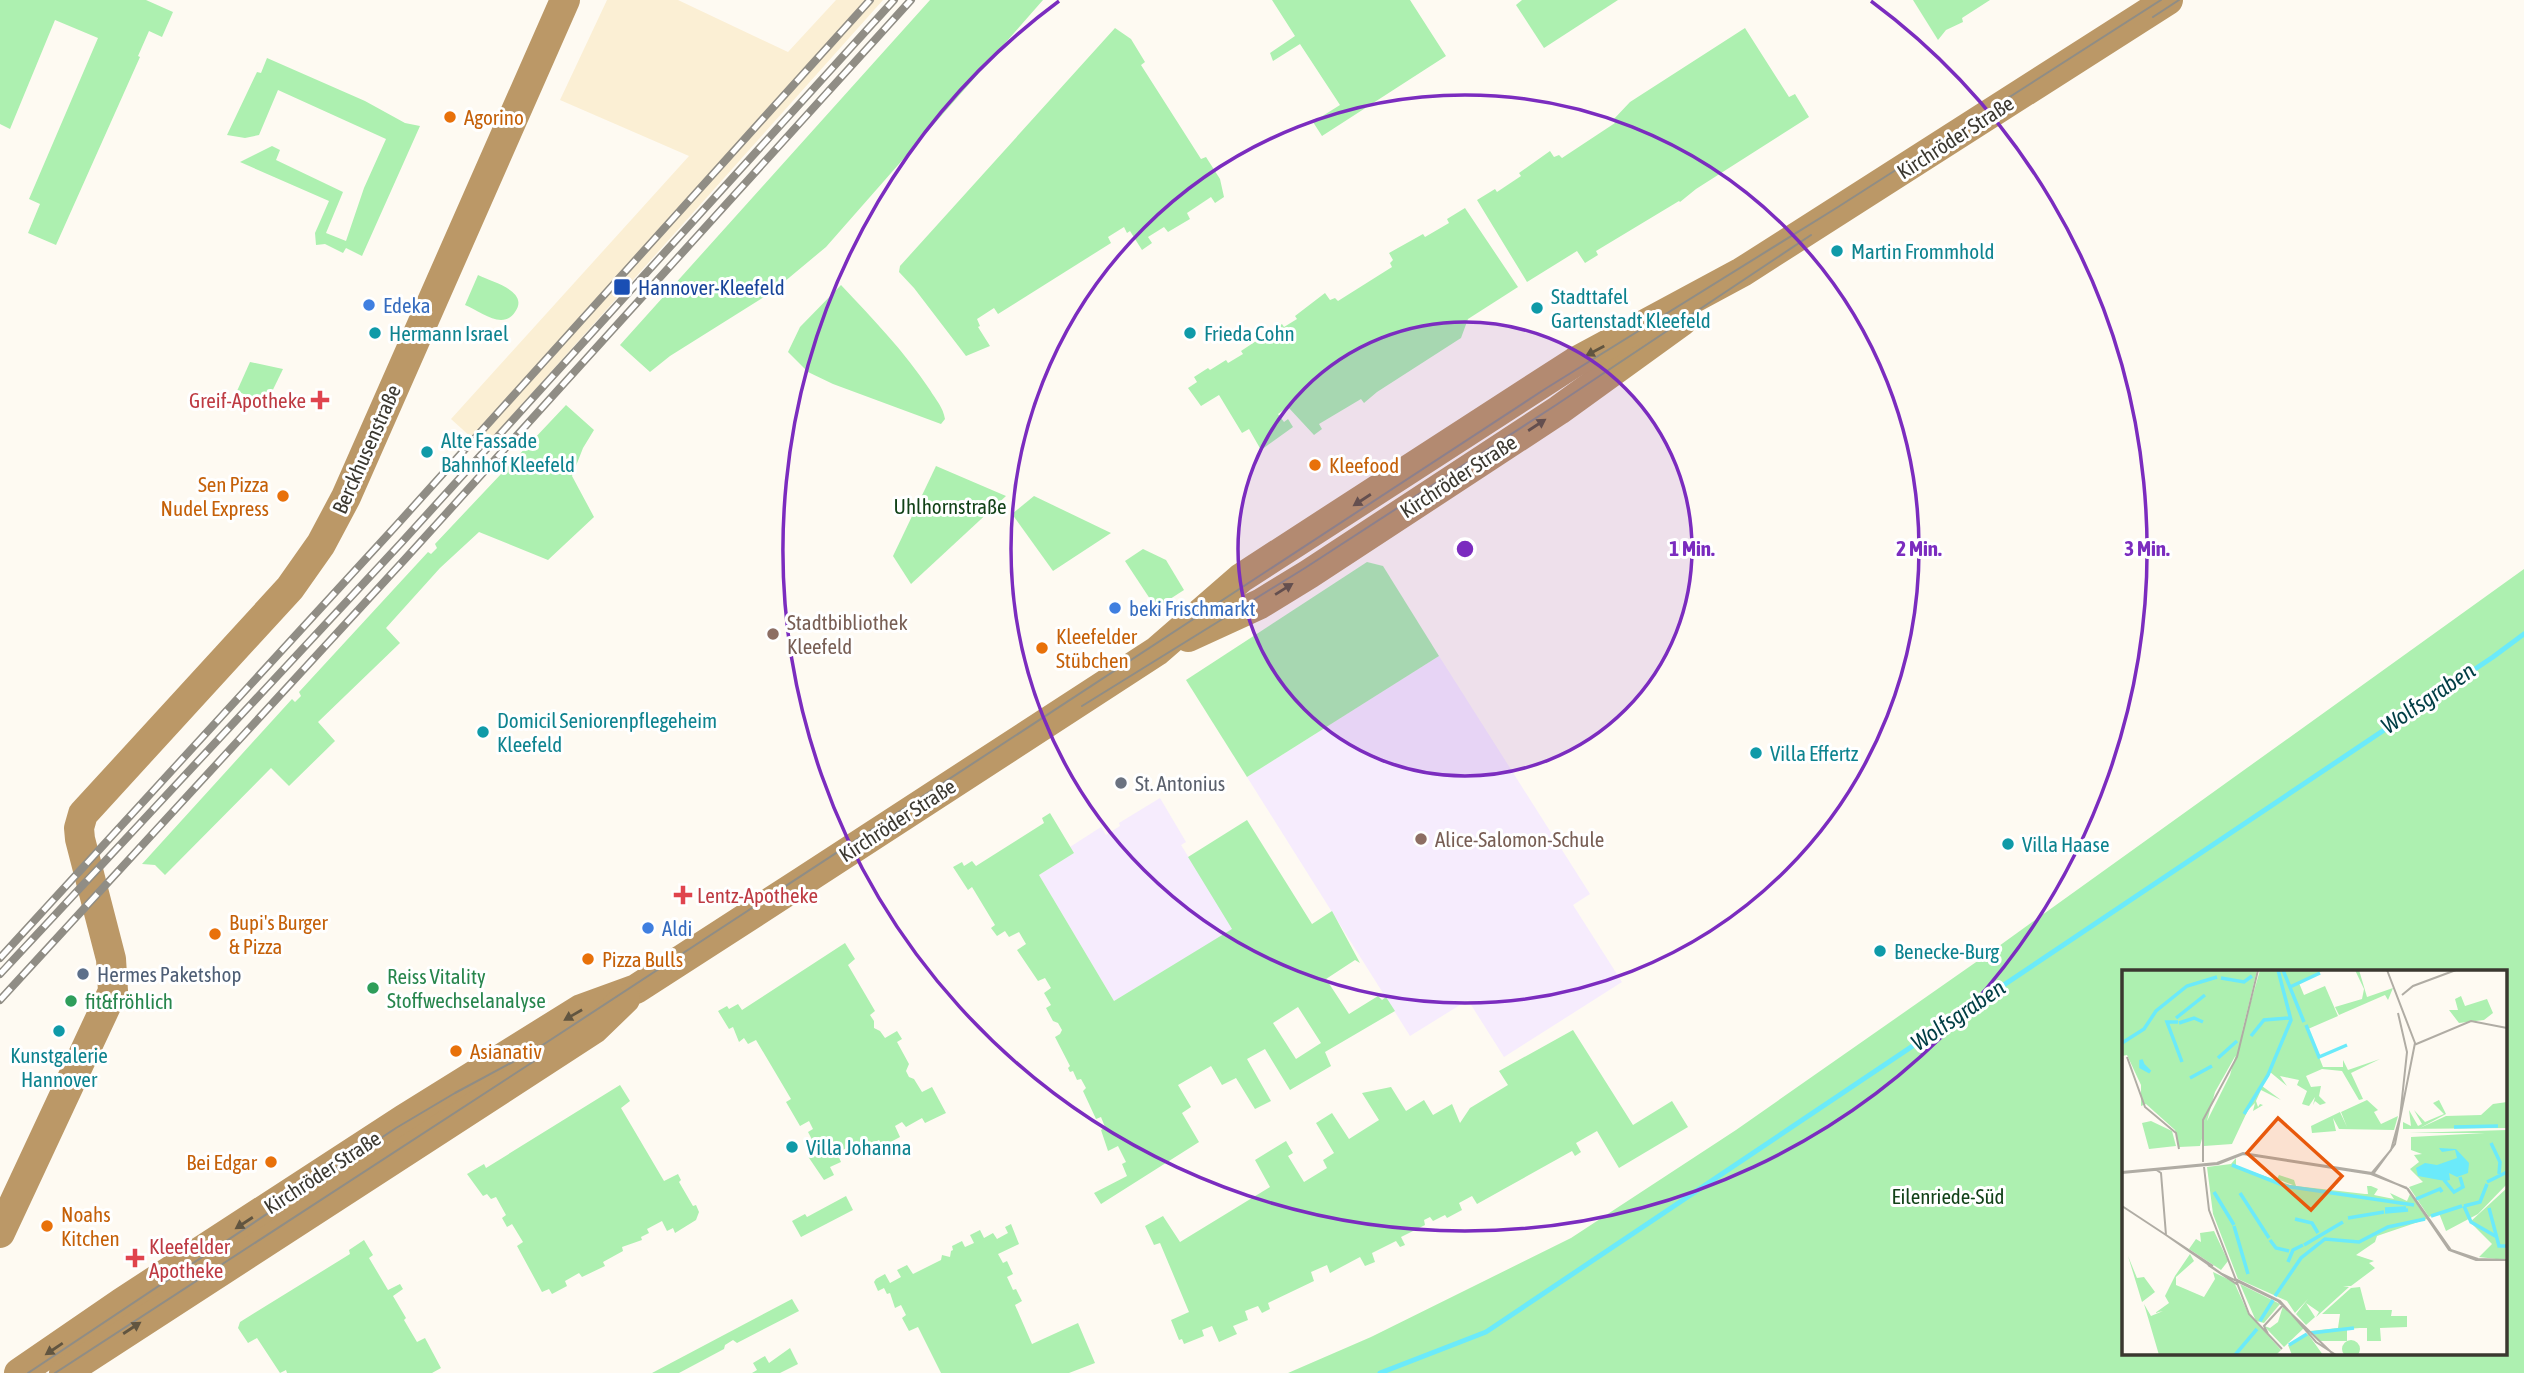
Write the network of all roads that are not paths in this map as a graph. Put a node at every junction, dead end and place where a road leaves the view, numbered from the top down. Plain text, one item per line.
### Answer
1 (565, 0) edge
2 (2168, 0) edge
3 (636, 989) junction
4 (0, 1233) edge
5 (19, 1373) edge
6 (64, 1373) edge

1 - 4 main road, Berckhusenstraße
2 - 3 main road, Kirchröder Straße
3 -> 5 main road, Kirchröder Straße
6 -> 3 main road, Kirchröder Straße

